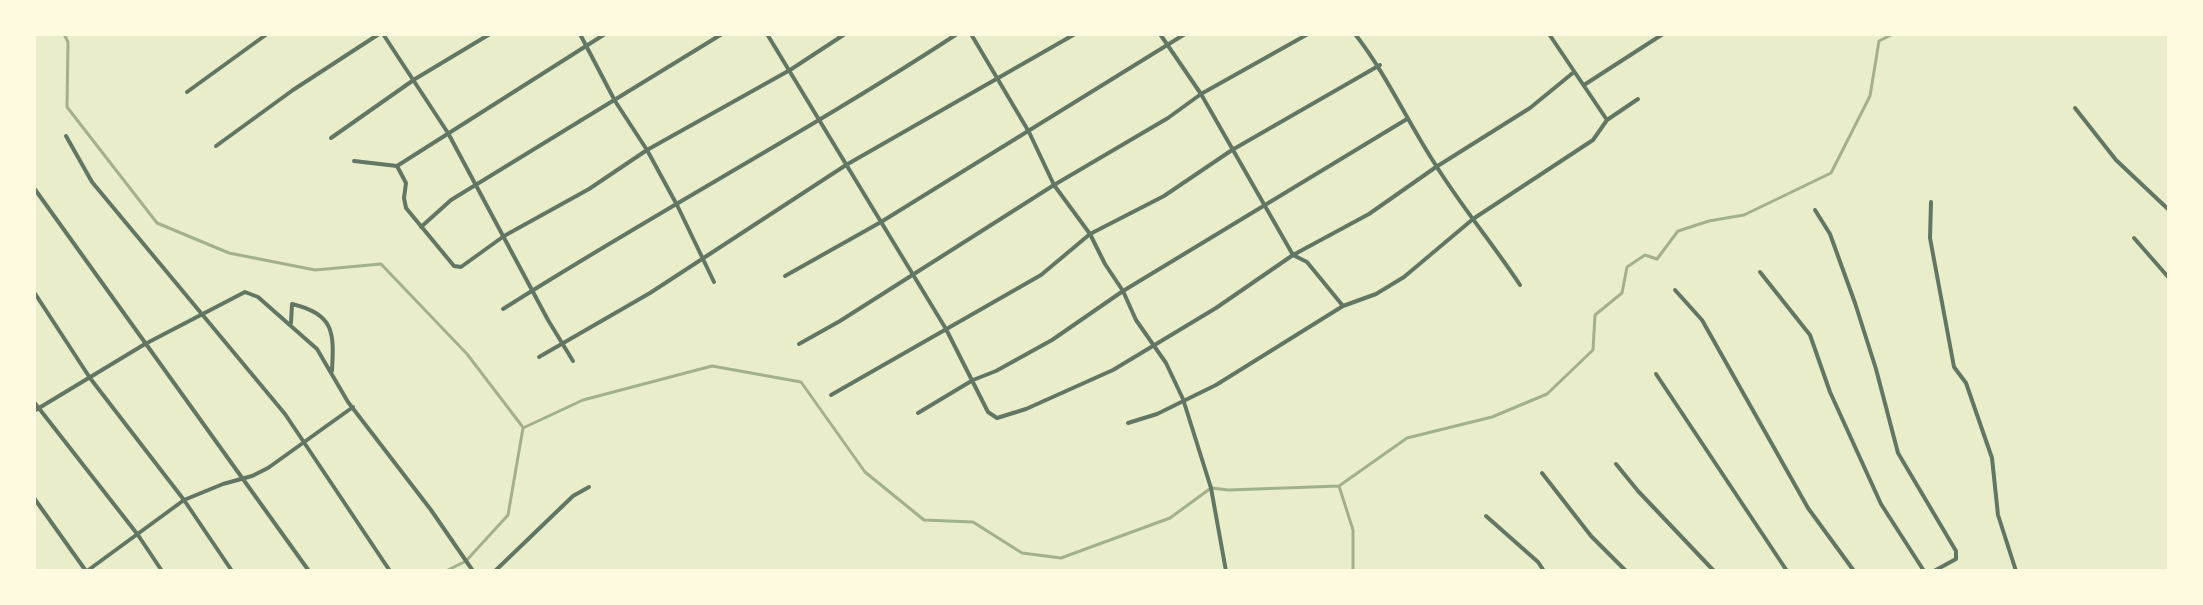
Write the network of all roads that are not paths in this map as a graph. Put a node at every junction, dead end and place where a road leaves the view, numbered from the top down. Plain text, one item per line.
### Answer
1 (267, 34) edge
2 (381, 34) edge
3 (490, 34) edge
4 (580, 34) edge
5 (605, 34) edge
6 (722, 34) edge
7 (767, 34) edge
8 (845, 34) edge
9 (957, 34) edge
10 (971, 34) edge
11 (1075, 34) edge
12 (1160, 34) edge
13 (1185, 34) edge
14 (1308, 34) edge
15 (1355, 34) edge
16 (1549, 34) edge
17 (1663, 34) edge
18 (586, 45) junction
19 (1166, 45) junction
20 (1380, 65) junction
21 (790, 70) junction
22 (1574, 72) junction
23 (415, 79) junction
24 (997, 80) junction
25 (1584, 85) junction
26 (187, 92) dead end
27 (1201, 94) junction
28 (1638, 99) dead end
29 (615, 101) junction
30 (2075, 108) dead end
31 (1407, 119) junction
32 (819, 120) junction
33 (1607, 120) junction
34 (1029, 132) junction
35 (448, 133) junction
36 (66, 136) dead end
37 (331, 138) dead end
38 (216, 146) dead end
39 (647, 150) junction
40 (1232, 150) junction
41 (354, 161) dead end
42 (846, 165) junction
43 (397, 166) junction
44 (1436, 167) junction
45 (474, 185) junction
46 (1054, 185) junction
47 (34, 188) edge
48 (1931, 202) dead end
49 (1265, 204) junction
50 (677, 205) junction
51 (1815, 210) dead end
52 (2169, 210) edge
53 (1473, 219) junction
54 (881, 222) junction
55 (421, 227) junction
56 (1090, 234) junction
57 (504, 236) junction
58 (2134, 238) dead end
59 (1293, 255) junction
60 (703, 258) junction
61 (1760, 272) dead end
62 (912, 273) junction
63 (785, 276) dead end
64 (2169, 278) edge
65 (714, 282) dead end
66 (1520, 285) dead end
67 (532, 290) junction
68 (1675, 290) dead end
69 (1123, 291) junction
70 (34, 292) edge
71 (1343, 306) junction
72 (503, 309) dead end
73 (201, 313) junction
74 (291, 326) junction
75 (946, 329) junction
76 (145, 344) junction
77 (562, 344) junction
78 (799, 344) dead end
79 (1154, 344) junction
80 (539, 357) dead end
81 (573, 361) dead end
82 (332, 374) junction
83 (1656, 374) dead end
84 (90, 378) junction
85 (973, 380) junction
86 (831, 395) dead end
87 (1183, 399) junction
88 (34, 402) edge
89 (353, 407) junction
90 (36, 410) edge
91 (918, 413) dead end
92 (1128, 423) dead end
93 (305, 442) junction
94 (1616, 464) dead end
95 (1542, 473) dead end
96 (243, 480) junction
97 (589, 487) dead end
98 (34, 498) edge
99 (184, 500) junction
100 (1486, 516) dead end
101 (138, 535) junction
102 (87, 571) edge
103 (162, 571) edge
104 (232, 571) edge
105 (309, 571) edge
106 (390, 571) edge
107 (473, 571) edge
108 (495, 571) edge
109 (1226, 571) edge
110 (1544, 571) edge
111 (1626, 571) edge
112 (1714, 571) edge
113 (1787, 571) edge
114 (1854, 571) edge
115 (1924, 571) edge
116 (1934, 571) edge
117 (2016, 571) edge

1 - 26 street
2 - 23 street
2 - 38 street
3 - 23 street
4 - 18 street
5 - 18 street
6 - 29 street
7 - 21 street
8 - 21 street
9 - 32 street
10 - 24 street
11 - 24 street
12 - 19 street
13 - 19 street
14 - 27 street
15 - 20 street
16 - 22 street
17 - 25 street
18 - 29 street
18 - 35 street
19 - 27 street
19 - 34 street
20 - 31 street
20 - 40 street
21 - 32 street
21 - 39 street
22 - 25 street
22 - 44 street
23 - 35 street
23 - 37 street
24 - 34 street
24 - 42 street
25 - 33 street
27 - 40 street
27 - 46 street
28 - 33 street
29 - 39 street
29 - 45 street
30 - 52 street
31 - 44 street
31 - 49 street
32 - 42 street
32 - 50 street
33 - 53 street
34 - 46 street
34 - 54 street
35 - 43 street
35 - 45 street
36 - 73 street
39 - 50 street
39 - 57 street
40 - 49 street
40 - 56 street
41 - 43 street
42 - 54 street
42 - 60 street
43 - 55 street
44 - 53 street
44 - 59 street
45 - 55 street
45 - 57 street
46 - 56 street
46 - 62 street
47 - 76 street
48 - 117 street
49 - 59 street
49 - 69 street
50 - 60 street
50 - 67 street
51 - 116 street
53 - 66 street
53 - 71 street
54 - 62 street
54 - 63 street
55 - 57 street
56 - 69 street
56 - 75 street
57 - 67 street
58 - 64 street
59 - 71 street
59 - 79 street
60 - 65 street
60 - 77 street
61 - 115 street
62 - 75 street
62 - 78 street
67 - 72 street
67 - 77 street
68 - 114 street
69 - 79 street
69 - 85 street
70 - 84 street
71 - 87 street
73 - 74 street
73 - 76 street
73 - 93 street
74 - 82 street
74 - 82 street
75 - 85 street
75 - 86 street
76 - 84 street
76 - 96 street
77 - 80 street
77 - 81 street
79 - 85 street
79 - 87 street
82 - 89 street
83 - 113 street
84 - 90 street
84 - 99 street
85 - 91 street
87 - 92 street
87 - 109 street
88 - 90 street
89 - 93 street
89 - 107 street
90 - 101 street
93 - 96 street
93 - 106 street
94 - 112 street
95 - 111 street
96 - 99 street
96 - 105 street
97 - 108 street
98 - 102 street
99 - 101 street
99 - 104 street
100 - 110 street
101 - 102 street
101 - 103 street

